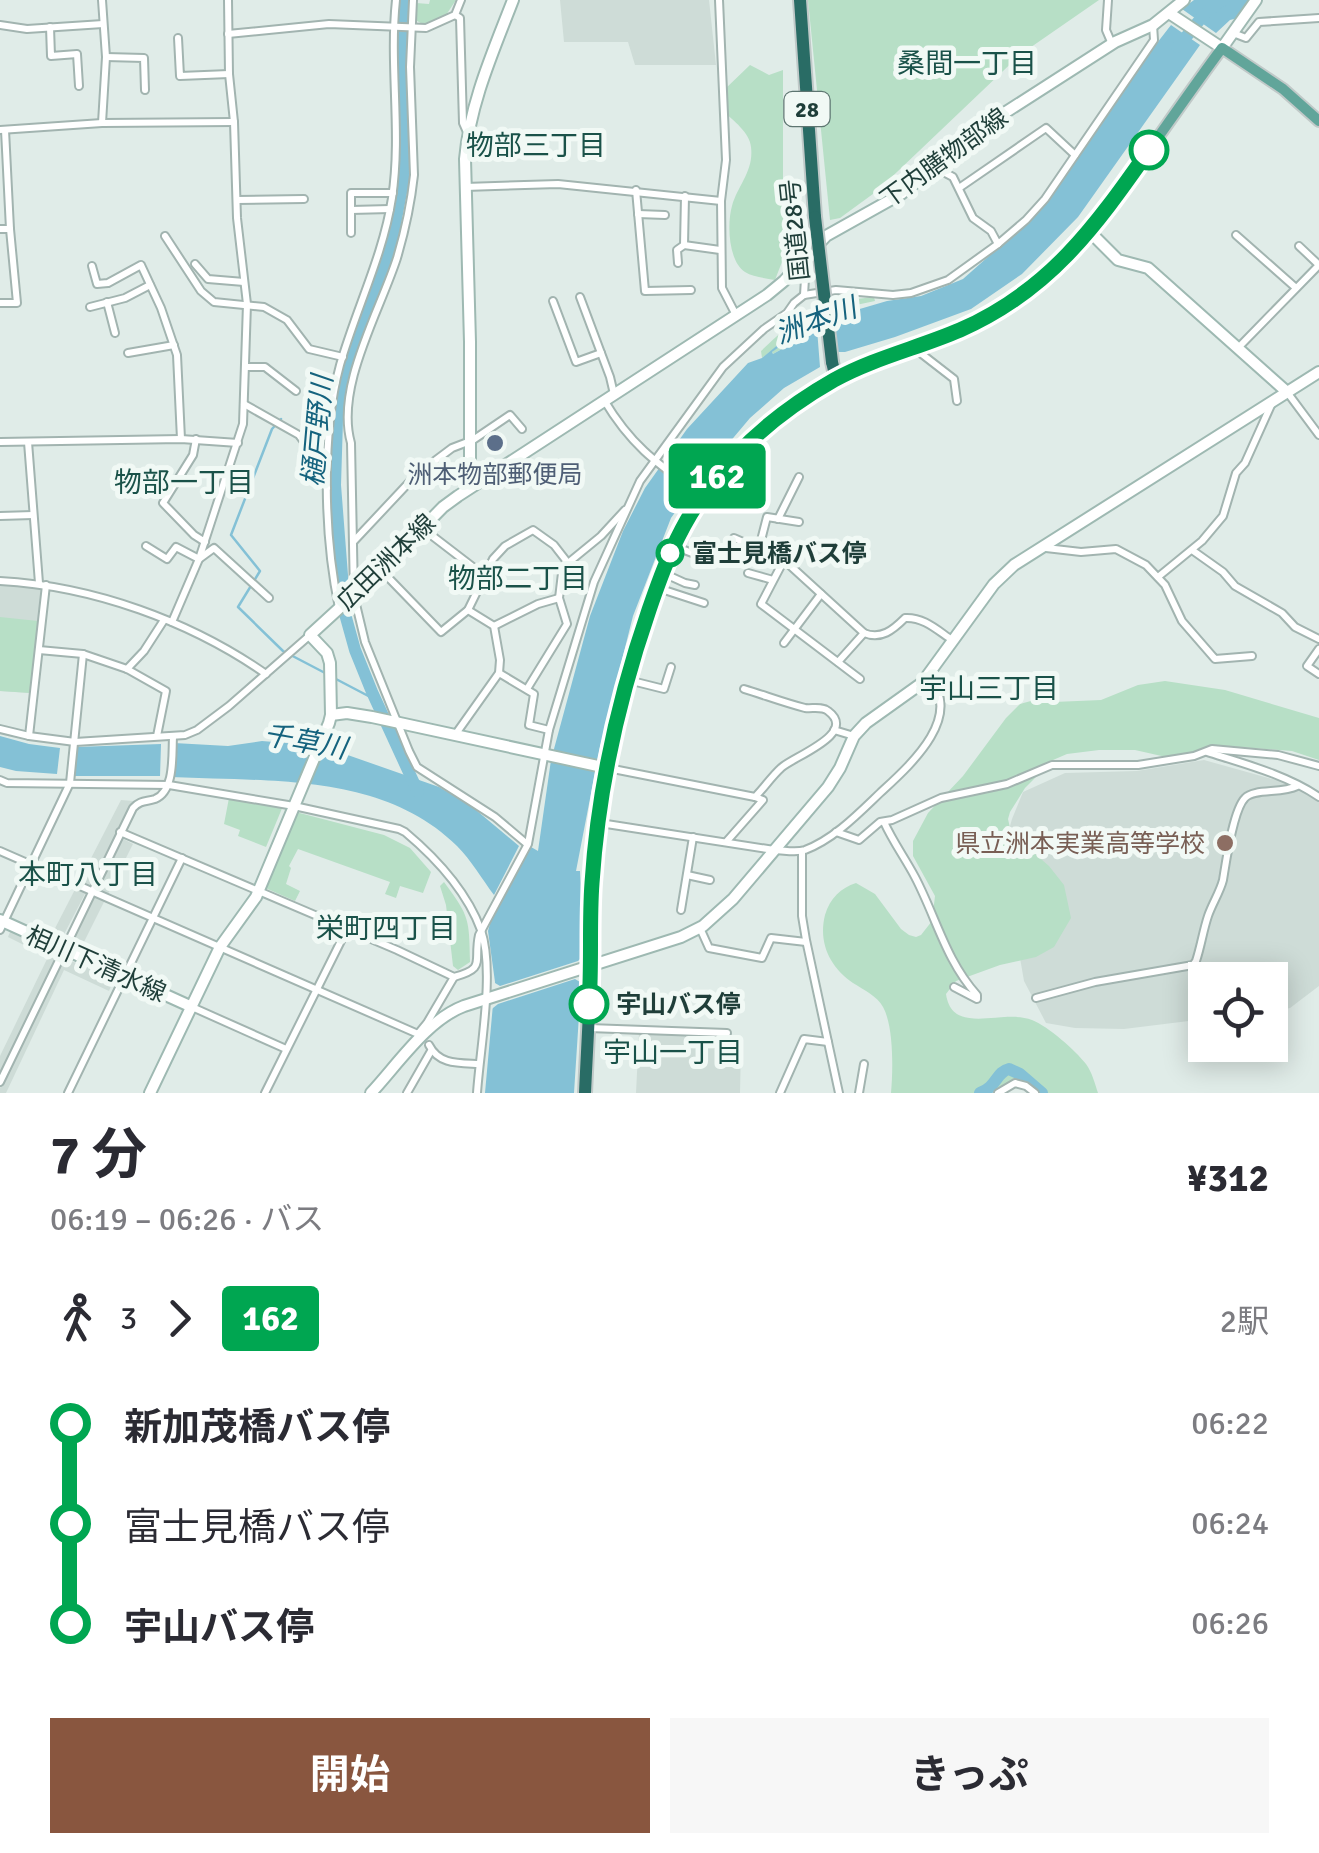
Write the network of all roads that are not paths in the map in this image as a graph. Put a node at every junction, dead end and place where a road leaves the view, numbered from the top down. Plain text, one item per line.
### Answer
1 (102, 0) edge
2 (228, 0) edge
3 (396, 0) edge
4 (413, 0) edge
5 (461, 0) edge
6 (513, 0) edge
7 (719, 0) edge
8 (800, 0) edge
9 (1108, 0) edge
10 (1184, 0) edge
11 (1256, 0) edge
12 (1171, 14) junction
13 (454, 15) junction
14 (1319, 18) edge
15 (104, 24) junction
16 (0, 25) edge
17 (1153, 25) junction
18 (393, 26) junction
19 (50, 27) junction
20 (411, 27) junction
21 (1236, 28) junction
22 (228, 34) junction
23 (178, 38) dead end
24 (1112, 44) junction
25 (1217, 45) junction
26 (106, 56) junction
27 (230, 74) junction
28 (78, 86) dead end
29 (145, 90) dead end
30 (1319, 121) edge
31 (234, 122) junction
32 (102, 123) junction
33 (2, 130) edge
34 (467, 132) junction
35 (1075, 154) junction
36 (934, 168) junction
37 (465, 186) junction
38 (960, 188) junction
39 (636, 190) junction
40 (393, 193) junction
41 (685, 196) junction
42 (304, 199) dead end
43 (237, 200) junction
44 (721, 201) junction
45 (390, 209) junction
46 (351, 210) junction
47 (638, 214) junction
48 (665, 215) dead end
49 (0, 229) edge
50 (10, 229) junction
51 (1089, 230) junction
52 (351, 232) dead end
53 (1236, 235) dead end
54 (165, 236) dead end
55 (998, 244) junction
56 (684, 245) junction
57 (1299, 246) dead end
58 (720, 250) junction
59 (806, 256) junction
60 (678, 263) dead end
61 (195, 264) dead end
62 (92, 266) dead end
63 (244, 282) junction
64 (150, 285) junction
65 (1296, 288) junction
66 (691, 290) dead end
67 (804, 295) junction
68 (580, 296) dead end
69 (553, 301) dead end
70 (107, 302) junction
71 (0, 304) edge
72 (248, 304) junction
73 (90, 307) dead end
74 (736, 315) junction
75 (115, 333) dead end
76 (174, 346) junction
77 (914, 347) junction
78 (1238, 348) junction
79 (128, 353) dead end
80 (601, 353) junction
81 (342, 360) junction
82 (246, 367) junction
83 (357, 369) junction
84 (1319, 372) edge
85 (836, 379) junction
86 (296, 391) dead end
87 (1288, 392) junction
88 (609, 397) junction
89 (1274, 400) junction
90 (957, 401) dead end
91 (244, 404) junction
92 (522, 429) dead end
93 (1319, 435) edge
94 (181, 439) junction
95 (196, 439) junction
96 (470, 441) junction
97 (0, 442) edge
98 (28, 442) junction
99 (238, 443) junction
100 (656, 463) junction
101 (799, 477) dead end
102 (476, 483) junction
103 (328, 491) junction
104 (702, 496) junction
105 (630, 505) junction
106 (34, 515) junction
107 (0, 516) edge
108 (778, 519) junction
109 (799, 522) dead end
110 (422, 528) junction
111 (734, 538) dead end
112 (354, 541) junction
113 (205, 542) junction
114 (146, 546) dead end
115 (673, 546) junction
116 (1040, 547) junction
117 (759, 548) junction
118 (1192, 550) junction
119 (199, 558) junction
120 (705, 558) dead end
121 (784, 560) junction
122 (568, 563) junction
123 (380, 570) junction
124 (478, 571) dead end
125 (662, 572) junction
126 (748, 573) dead end
127 (1158, 576) junction
128 (773, 580) junction
129 (0, 581) edge
130 (42, 584) junction
131 (695, 585) dead end
132 (656, 587) junction
133 (821, 594) junction
134 (354, 596) junction
135 (269, 598) dead end
136 (559, 598) junction
137 (704, 603) dead end
138 (339, 608) junction
139 (468, 610) junction
140 (168, 621) junction
141 (494, 626) junction
142 (794, 629) junction
143 (864, 633) junction
144 (310, 635) junction
145 (1319, 639) edge
146 (952, 640) junction
147 (784, 643) dead end
148 (1319, 649) edge
149 (39, 650) junction
150 (83, 654) junction
151 (1252, 656) dead end
152 (838, 662) junction
153 (671, 667) dead end
154 (127, 669) junction
155 (500, 672) junction
156 (266, 674) junction
157 (1319, 674) edge
158 (927, 676) junction
159 (628, 680) junction
160 (860, 680) dead end
161 (526, 689) junction
162 (744, 689) dead end
163 (331, 716) junction
164 (398, 723) junction
165 (0, 729) edge
166 (548, 730) junction
167 (834, 730) junction
168 (29, 736) junction
169 (157, 736) junction
170 (454, 736) junction
171 (854, 736) junction
172 (174, 737) junction
173 (74, 742) junction
174 (1206, 752) junction
175 (546, 755) junction
176 (1319, 766) edge
177 (607, 768) junction
178 (0, 780) edge
179 (70, 783) junction
180 (168, 785) junction
181 (1297, 786) junction
182 (756, 798) junction
183 (1319, 798) edge
184 (294, 806) junction
185 (598, 822) junction
186 (884, 822) junction
187 (120, 832) junction
188 (836, 832) junction
189 (693, 837) junction
190 (726, 842) junction
191 (528, 844) junction
192 (774, 850) junction
193 (0, 851) edge
194 (802, 851) junction
195 (182, 858) junction
196 (31, 864) junction
197 (687, 874) junction
198 (710, 880) dead end
199 (92, 891) junction
200 (259, 891) junction
201 (681, 910) dead end
202 (153, 916) junction
203 (1, 924) edge
204 (700, 928) junction
205 (348, 929) junction
206 (482, 933) junction
207 (806, 942) junction
208 (220, 947) junction
209 (64, 950) junction
210 (591, 966) junction
211 (124, 976) junction
212 (454, 977) junction
213 (954, 987) dead end
214 (318, 989) junction
215 (1036, 998) dead end
216 (487, 999) junction
217 (192, 1007) junction
218 (588, 1028) junction
219 (727, 1033) dead end
220 (828, 1042) junction
221 (286, 1049) junction
222 (479, 1064) junction
223 (864, 1064) dead end
224 (862, 1076) junction
225 (873, 1078) dead end
226 (0, 1082) edge
227 (68, 1093) edge
228 (150, 1093) edge
229 (264, 1093) edge
230 (371, 1093) edge
231 (406, 1093) edge
232 (477, 1093) edge
233 (585, 1093) edge
234 (780, 1093) edge
235 (839, 1093) edge
236 (858, 1093) edge
237 (998, 1093) edge
238 (1035, 1093) edge

1 - 15 street
2 - 22 street
3 - 18 street
4 - 20 street
5 - 13 street
6 - 34 main road
7 - 44 street
8 - 85 highway, 国道28号 / 28, bridge
9 - 24 street
10 - 12 main road, 下内膳物部線
11 - 21 main road
12 - 17 main road, 下内膳物部線
12 - 25 main road
13 - 20 street
13 - 34 street
14 - 21 street
15 - 19 street
15 - 26 street
16 - 19 street
17 - 24 main road, 下内膳物部線
17 - 35 street
18 - 20 street
18 - 22 street
18 - 40 street
19 - 28 street
20 - 83 street
21 - 25 main road
22 - 27 street
23 - 27 street
24 - 36 main road, 下内膳物部線
25 - 30 main road
25 - 51 main road
26 - 29 street
26 - 32 street
27 - 31 street
31 - 32 street
31 - 43 street
32 - 33 street
33 - 50 street
34 - 37 main road
35 - 38 street
35 - 55 street
36 - 38 street
36 - 59 main road, 下内膳物部線
37 - 39 street
37 - 96 main road
38 - 55 street
39 - 41 street
39 - 47 street
40 - 45 street
40 - 46 street
41 - 44 street
41 - 56 street
42 - 43 street
43 - 63 street
44 - 58 street
45 - 46 street
45 - 81 street
46 - 52 street
47 - 48 street
47 - 66 street
49 - 50 street
50 - 71 street
51 - 77 main road
51 - 78 main road
53 - 65 street
54 - 72 street
55 - 67 street
56 - 58 street
56 - 60 street
57 - 65 street
58 - 74 street
59 - 67 street
59 - 74 main road, 下内膳物部線
61 - 63 street
62 - 64 street
63 - 72 street
64 - 70 street
64 - 76 street
65 - 78 street
67 - 100 street
68 - 80 street
69 - 80 street
70 - 73 street
70 - 75 street
72 - 81 street
72 - 82 street
74 - 88 main road, 下内膳物部線
76 - 79 street
76 - 94 street
77 - 85 main road
77 - 90 street
78 - 87 main road
80 - 88 street
81 - 83 street
81 - 103 street
82 - 86 street
82 - 91 street
83 - 112 street
84 - 87 main road
85 - 104 highway
87 - 89 main road
87 - 93 street
88 - 100 street
88 - 102 main road, 下内膳物部線
89 - 116 main road
89 - 118 street
91 - 99 street
91 - 103 street
92 - 96 street
94 - 95 street
94 - 98 street
95 - 99 street
95 - 113 street
96 - 102 main road
96 - 112 street
97 - 98 street
98 - 106 street
99 - 113 street
100 - 104 street
100 - 105 street
101 - 108 street
102 - 110 main road, 広田洲本線
103 - 138 street
104 - 115 highway
105 - 122 street
105 - 166 street
106 - 107 street
106 - 130 street
108 - 109 street
108 - 117 street
110 - 123 main road, 広田洲本線
110 - 124 street
111 - 117 street
112 - 134 street
113 - 119 street
114 - 119 street
115 - 120 street
115 - 125 highway
116 - 127 street
116 - 146 main road
117 - 121 street
118 - 127 street
118 - 145 street
119 - 135 street
119 - 140 street
121 - 128 street
121 - 133 street
122 - 136 street
122 - 139 street
123 - 134 main road, 広田洲本線
123 - 139 street
125 - 131 street
125 - 132 highway
126 - 128 street
127 - 151 street
128 - 142 street
129 - 130 street
130 - 140 street
130 - 149 street
132 - 137 street
132 - 159 highway
133 - 142 street
133 - 143 street
134 - 138 main road, 広田洲本線
134 - 164 street
136 - 141 street
136 - 161 street
138 - 144 main road, 広田洲本線
139 - 141 street
140 - 154 street
140 - 156 street
141 - 155 street
142 - 147 street
142 - 152 street
143 - 146 street
143 - 152 street
144 - 156 street
144 - 163 main road
146 - 158 main road
148 - 157 street
149 - 150 street
149 - 168 street
150 - 154 street
150 - 173 street
152 - 160 street
153 - 159 street
154 - 169 street
155 - 161 street
155 - 170 street
156 - 172 street
158 - 171 main road
158 - 188 street
159 - 177 highway
161 - 166 street
162 - 167 street
163 - 164 main road
163 - 184 main road
164 - 170 main road
164 - 191 street
165 - 168 street
166 - 175 street
167 - 171 street
167 - 182 street
168 - 173 street
169 - 172 street
169 - 173 street
170 - 175 main road
171 - 192 main road
172 - 180 street
173 - 179 street
174 - 176 street
174 - 181 street
174 - 186 street
175 - 177 main road
175 - 191 street
177 - 182 street
177 - 185 highway
178 - 179 street
179 - 180 street
179 - 196 street
180 - 184 street
180 - 187 street
181 - 183 street
181 - 215 street
182 - 190 street
184 - 200 main road
184 - 206 street
185 - 189 street
185 - 210 highway
186 - 188 street
186 - 213 street
187 - 195 street
187 - 199 street
188 - 194 street
189 - 190 street
189 - 197 street
190 - 192 street
191 - 206 street
192 - 194 street
192 - 204 main road
193 - 196 street
194 - 207 street
195 - 200 street
195 - 202 street
196 - 199 street
196 - 203 street
197 - 198 street
197 - 201 street
199 - 202 street
199 - 209 street
200 - 205 street
200 - 208 main road
202 - 208 street
202 - 211 street
203 - 209 main road, 相川下清水線
204 - 207 street
204 - 210 main road
205 - 212 street
205 - 214 street
206 - 212 street
206 - 216 street
207 - 220 street
208 - 214 street
208 - 217 main road
209 - 211 main road, 相川下清水線
209 - 226 street
210 - 216 main road
210 - 218 highway
211 - 217 main road, 相川下清水線
211 - 227 street
212 - 214 street
214 - 221 street
216 - 222 street
216 - 230 main road
217 - 221 street
217 - 228 main road
218 - 219 street
218 - 233 highway
220 - 234 street
220 - 235 street
221 - 229 street
222 - 231 street
222 - 232 street
223 - 224 street
224 - 225 street
224 - 236 street
237 - 238 street

